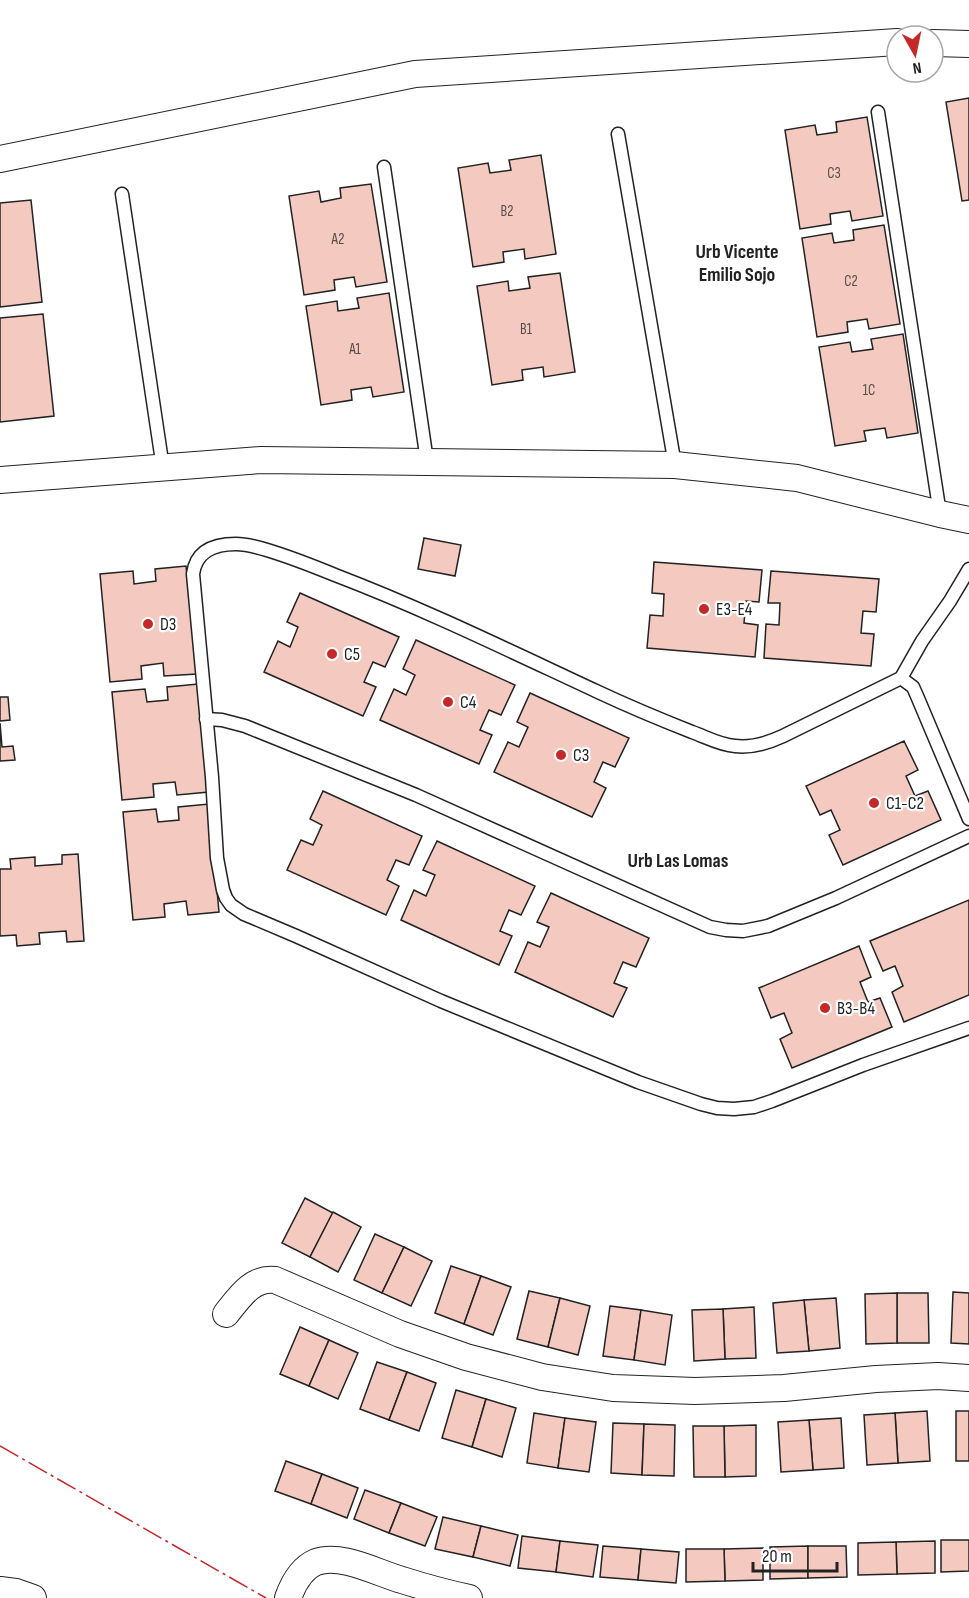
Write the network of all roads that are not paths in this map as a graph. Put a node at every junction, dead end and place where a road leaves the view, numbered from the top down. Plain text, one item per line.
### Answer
1 (885, 43) edge
2 (945, 43) edge
3 (969, 44) edge
4 (878, 112) dead end
5 (618, 134) dead end
6 (0, 159) edge
7 (384, 167) dead end
8 (122, 194) dead end
9 (427, 461) junction
10 (675, 465) junction
11 (163, 468) junction
12 (0, 480) edge
13 (939, 514) junction
14 (969, 520) edge
15 (969, 569) edge
16 (901, 678) junction
17 (206, 718) junction
18 (969, 819) edge
19 (969, 836) edge
20 (969, 1028) edge
21 (226, 1314) dead end
22 (969, 1378) edge
23 (0, 1590) edge
24 (33, 1598) edge
25 (288, 1598) edge
26 (469, 1598) edge

1 - 6 street
2 - 3 street
4 - 13 lane
5 - 10 lane
7 - 9 lane
8 - 11 lane
9 - 10 street
9 - 11 street
10 - 13 street
11 - 12 street
13 - 14 street
15 - 16 lane
16 - 17 lane
16 - 18 lane
17 - 19 lane
17 - 20 lane
21 - 22 street
23 - 24 street
25 - 26 street

